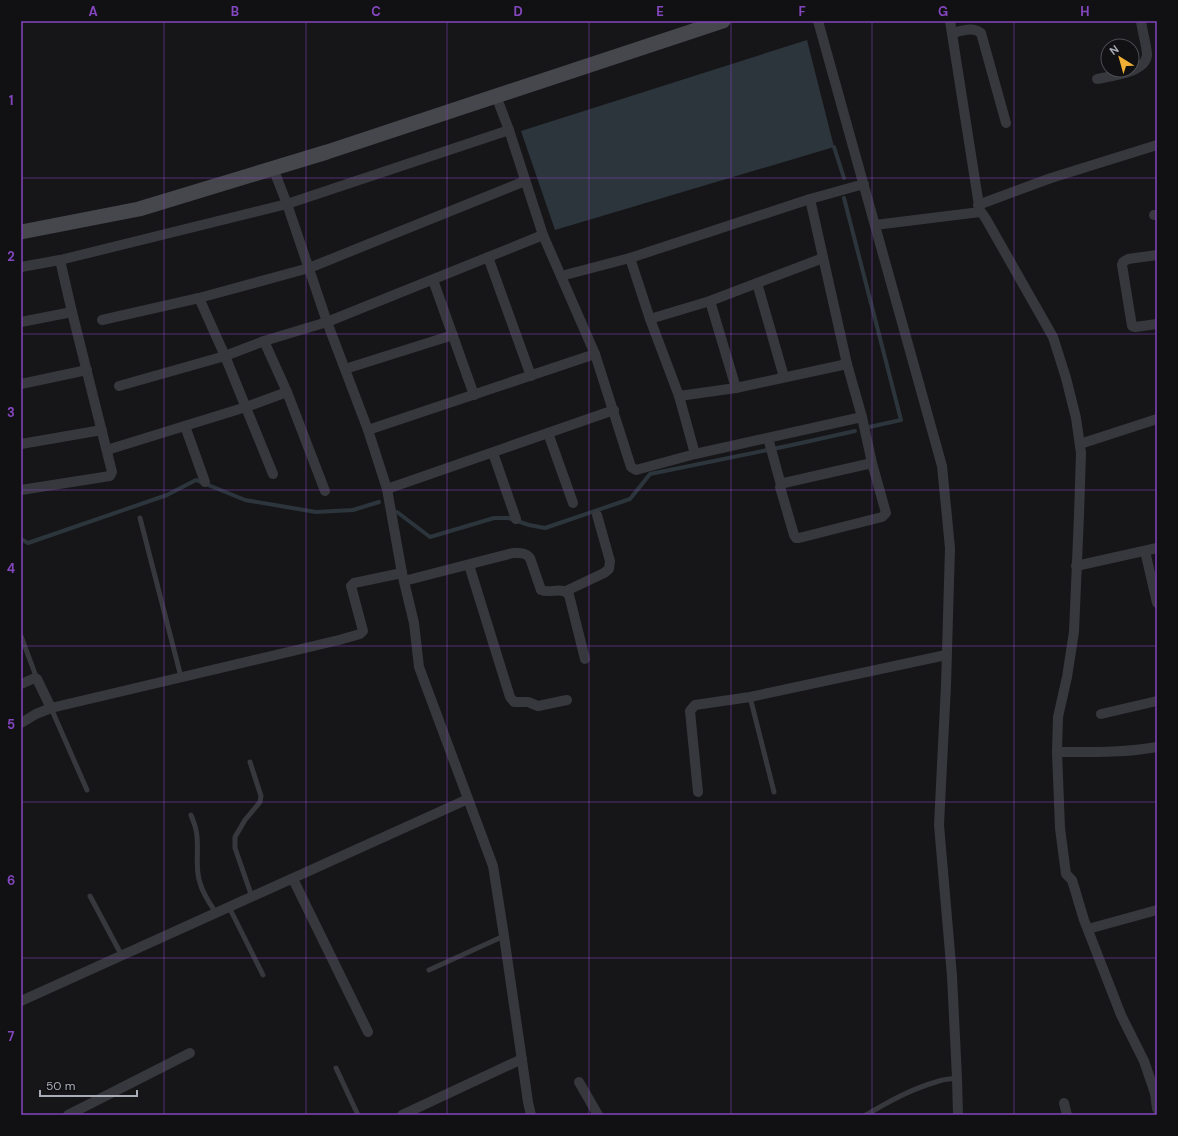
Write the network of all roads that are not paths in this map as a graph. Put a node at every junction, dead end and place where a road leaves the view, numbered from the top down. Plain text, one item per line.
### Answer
1 (723, 21) edge
2 (818, 21) edge
3 (950, 21) edge
4 (1141, 21) edge
5 (952, 33) junction
6 (1097, 79) dead end
7 (496, 96) junction
8 (1006, 123) dead end
9 (509, 130) junction
10 (1157, 145) edge
11 (273, 168) junction
12 (525, 181) junction
13 (864, 184) junction
14 (810, 199) junction
15 (287, 204) junction
16 (979, 209) junction
17 (875, 225) junction
18 (21, 232) edge
19 (543, 235) junction
20 (1157, 255) edge
21 (488, 257) junction
22 (630, 258) junction
23 (823, 258) junction
24 (60, 260) junction
25 (21, 267) edge
26 (309, 268) junction
27 (561, 276) junction
28 (433, 280) junction
29 (757, 283) junction
30 (199, 298) junction
31 (710, 301) junction
32 (72, 312) junction
33 (650, 319) junction
34 (102, 320) dead end
35 (21, 322) edge
36 (327, 322) junction
37 (1157, 324) edge
38 (453, 335) junction
39 (264, 341) junction
40 (595, 354) junction
41 (225, 356) junction
42 (847, 364) junction
43 (345, 369) junction
44 (87, 370) junction
45 (531, 376) junction
46 (784, 377) junction
47 (21, 384) edge
48 (119, 386) dead end
49 (736, 388) junction
50 (287, 392) junction
51 (474, 395) junction
52 (679, 396) junction
53 (246, 407) junction
54 (614, 410) junction
55 (862, 417) junction
56 (1157, 419) edge
57 (185, 426) junction
58 (102, 430) junction
59 (368, 430) junction
60 (548, 433) junction
61 (21, 444) edge
62 (1080, 444) junction
63 (770, 445) junction
64 (107, 450) junction
65 (493, 452) junction
66 (695, 454) junction
67 (872, 463) junction
68 (273, 474) dead end
69 (205, 482) dead end
70 (781, 485) junction
71 (387, 489) junction
72 (21, 490) edge
73 (325, 491) dead end
74 (573, 503) dead end
75 (597, 515) dead end
76 (140, 518) dead end
77 (516, 519) dead end
78 (1157, 548) edge
79 (1145, 551) junction
80 (469, 565) junction
81 (1076, 566) junction
82 (403, 577) junction
83 (566, 592) junction
84 (1157, 603) edge
85 (21, 636) edge
86 (946, 655) junction
87 (586, 659) dead end
88 (181, 677) junction
89 (36, 679) junction
90 (21, 684) edge
91 (750, 697) junction
92 (567, 700) dead end
93 (1157, 701) edge
94 (51, 708) junction
95 (1101, 714) dead end
96 (21, 723) edge
97 (1157, 747) edge
98 (1057, 752) junction
99 (250, 762) dead end
100 (87, 790) dead end
101 (698, 792) dead end
102 (774, 792) dead end
103 (468, 799) junction
104 (191, 815) dead end
105 (293, 878) junction
106 (90, 896) dead end
107 (252, 897) junction
108 (229, 907) junction
109 (1157, 910) edge
110 (216, 913) junction
111 (1088, 929) junction
112 (504, 936) junction
113 (122, 956) junction
114 (429, 970) dead end
115 (263, 975) dead end
116 (21, 1001) edge
117 (368, 1032) dead end
118 (190, 1053) dead end
119 (522, 1059) junction
120 (336, 1068) dead end
121 (957, 1078) junction
122 (579, 1082) dead end
123 (1156, 1094) edge
124 (1064, 1103) dead end
125 (1157, 1109) edge
126 (68, 1115) edge
127 (358, 1115) edge
128 (402, 1115) edge
129 (531, 1115) edge
130 (598, 1115) edge
131 (866, 1115) edge
132 (958, 1115) edge
133 (1067, 1115) edge

1 - 7 main road
2 - 13 street
3 - 5 street
4 - 6 street
5 - 8 street
5 - 16 street
7 - 9 street
7 - 11 main road
9 - 12 street
9 - 15 street
10 - 16 street
11 - 15 street
11 - 18 main road
12 - 19 street
12 - 26 street
13 - 14 street
13 - 17 street
14 - 22 street
14 - 23 street
15 - 24 street
15 - 26 street
16 - 17 street
16 - 62 street
17 - 86 street
19 - 21 street
19 - 27 street
20 - 37 street
21 - 28 street
21 - 45 street
22 - 27 street
22 - 33 street
23 - 29 street
23 - 42 street
24 - 25 street
24 - 32 street
26 - 30 street
26 - 36 street
27 - 40 street
28 - 36 street
28 - 38 street
29 - 31 street
29 - 46 street
30 - 34 street
30 - 41 street
31 - 33 street
31 - 49 street
32 - 35 street
32 - 44 street
33 - 52 street
36 - 39 street
36 - 43 street
38 - 43 street
38 - 51 street
39 - 41 street
39 - 50 street
40 - 45 street
40 - 54 street
41 - 48 street
41 - 53 street
42 - 46 street
42 - 55 street
43 - 59 street
44 - 47 street
44 - 58 street
45 - 51 street
46 - 49 street
49 - 52 street
50 - 53 street
50 - 73 street
51 - 59 street
52 - 66 street
53 - 57 street
53 - 68 street
54 - 60 street
54 - 66 street
55 - 63 street
55 - 67 street
56 - 62 street
57 - 64 street
57 - 69 street
58 - 61 street
58 - 64 street
59 - 71 street
60 - 65 street
60 - 74 street
62 - 81 street
63 - 66 street
63 - 70 street
64 - 72 street
65 - 71 street
65 - 77 street
67 - 70 street
67 - 70 street
71 - 82 street
75 - 83 street
76 - 88 lane
78 - 79 street
79 - 81 street
79 - 84 street
80 - 82 street
80 - 83 street
80 - 92 street
81 - 98 street
82 - 88 street
82 - 103 street
83 - 87 street
85 - 89 lane
86 - 91 street
86 - 121 street
88 - 94 street
89 - 90 street
89 - 94 street
91 - 101 street
91 - 102 lane
93 - 95 street
94 - 96 street
94 - 100 lane
97 - 98 street
98 - 111 street
99 - 107 lane
103 - 105 street
103 - 112 street
104 - 110 lane
105 - 107 street
105 - 117 street
106 - 113 lane
107 - 108 street
108 - 110 street
108 - 115 lane
109 - 111 street
110 - 113 street
111 - 123 street
112 - 114 lane
112 - 119 street
113 - 116 street
118 - 126 street
119 - 128 street
119 - 129 street
120 - 127 lane
121 - 131 lane
121 - 132 street
122 - 130 street
123 - 125 street
124 - 133 street

